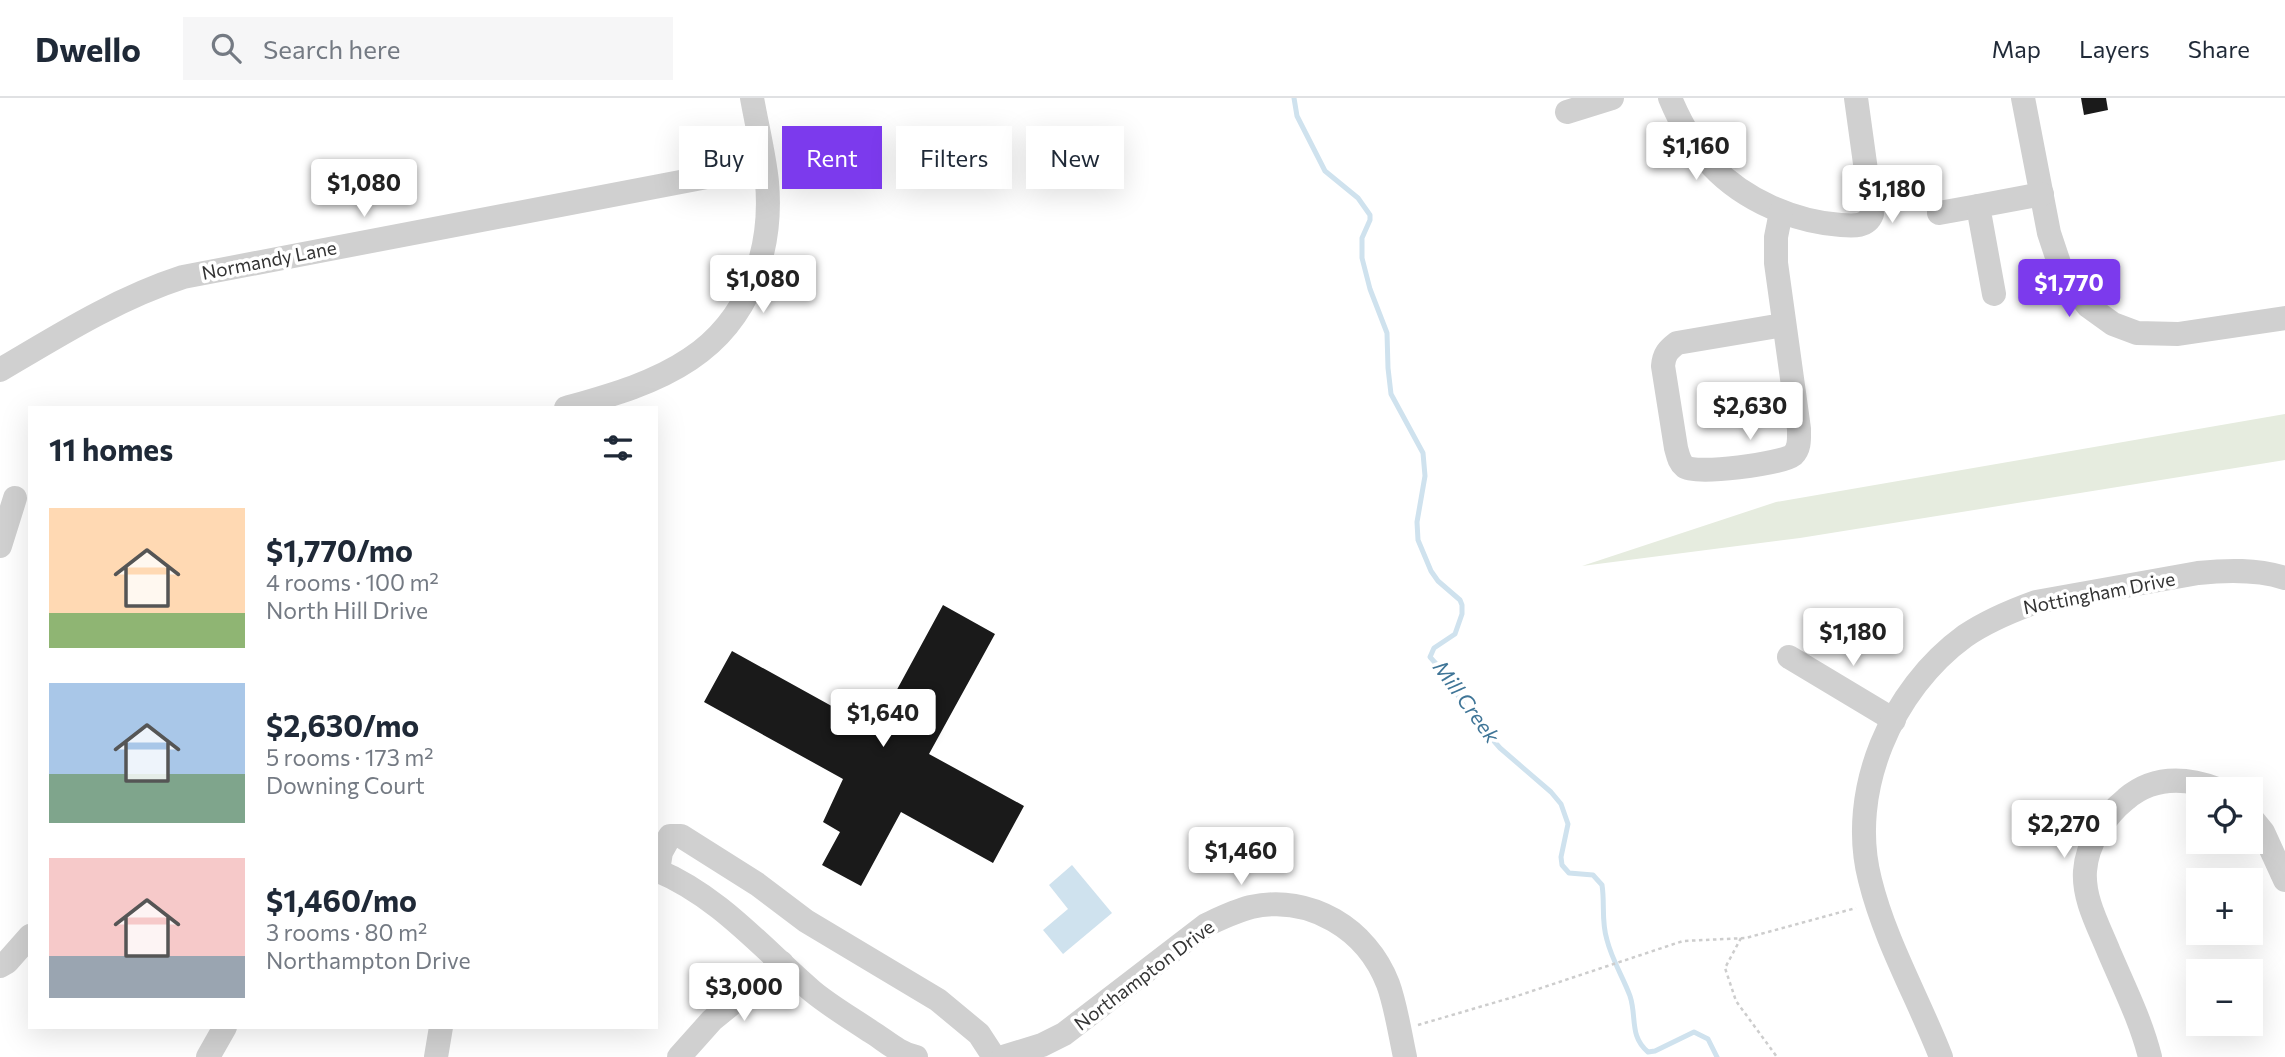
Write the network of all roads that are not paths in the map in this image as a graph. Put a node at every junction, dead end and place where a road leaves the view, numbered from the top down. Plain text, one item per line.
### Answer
1 (752, 98) edge
2 (1612, 98) edge
3 (1670, 98) edge
4 (1856, 98) edge
5 (2023, 98) edge
6 (1567, 111) dead end
7 (757, 126) edge
8 (679, 182) edge
9 (767, 189) edge
10 (2042, 194) junction
11 (1978, 206) junction
12 (1781, 212) junction
13 (1939, 213) dead end
14 (1994, 294) dead end
15 (2285, 318) edge
16 (1783, 326) junction
17 (0, 369) edge
18 (594, 404) edge
19 (15, 497) edge
20 (0, 546) edge
21 (2285, 578) edge
22 (1789, 657) dead end
23 (1894, 720) junction
24 (2186, 781) edge
25 (2263, 832) edge
26 (658, 866) edge
27 (658, 870) edge
28 (2285, 880) edge
29 (28, 938) edge
30 (782, 963) junction
31 (0, 966) edge
32 (224, 1029) edge
33 (441, 1029) edge
34 (208, 1057) edge
35 (436, 1057) edge
36 (679, 1057) edge
37 (916, 1057) edge
38 (994, 1057) edge
39 (1003, 1057) edge
40 (1405, 1057) edge
41 (1941, 1057) edge
42 (2150, 1057) edge

1 - 7 street
2 - 6 street
3 - 12 street
4 - 12 street
5 - 10 street
8 - 17 street, Normandy Lane
9 - 18 street
10 - 11 street
10 - 15 street
11 - 13 street
11 - 14 street
12 - 16 street
16 - 16 street
19 - 20 street
21 - 23 street, Nottingham Drive
22 - 23 street
23 - 41 street, Nottingham Drive
24 - 42 street
25 - 28 street
26 - 38 street
27 - 30 street
29 - 31 street
30 - 36 street
30 - 37 street
32 - 34 street
33 - 35 street
39 - 40 street, Northampton Drive

